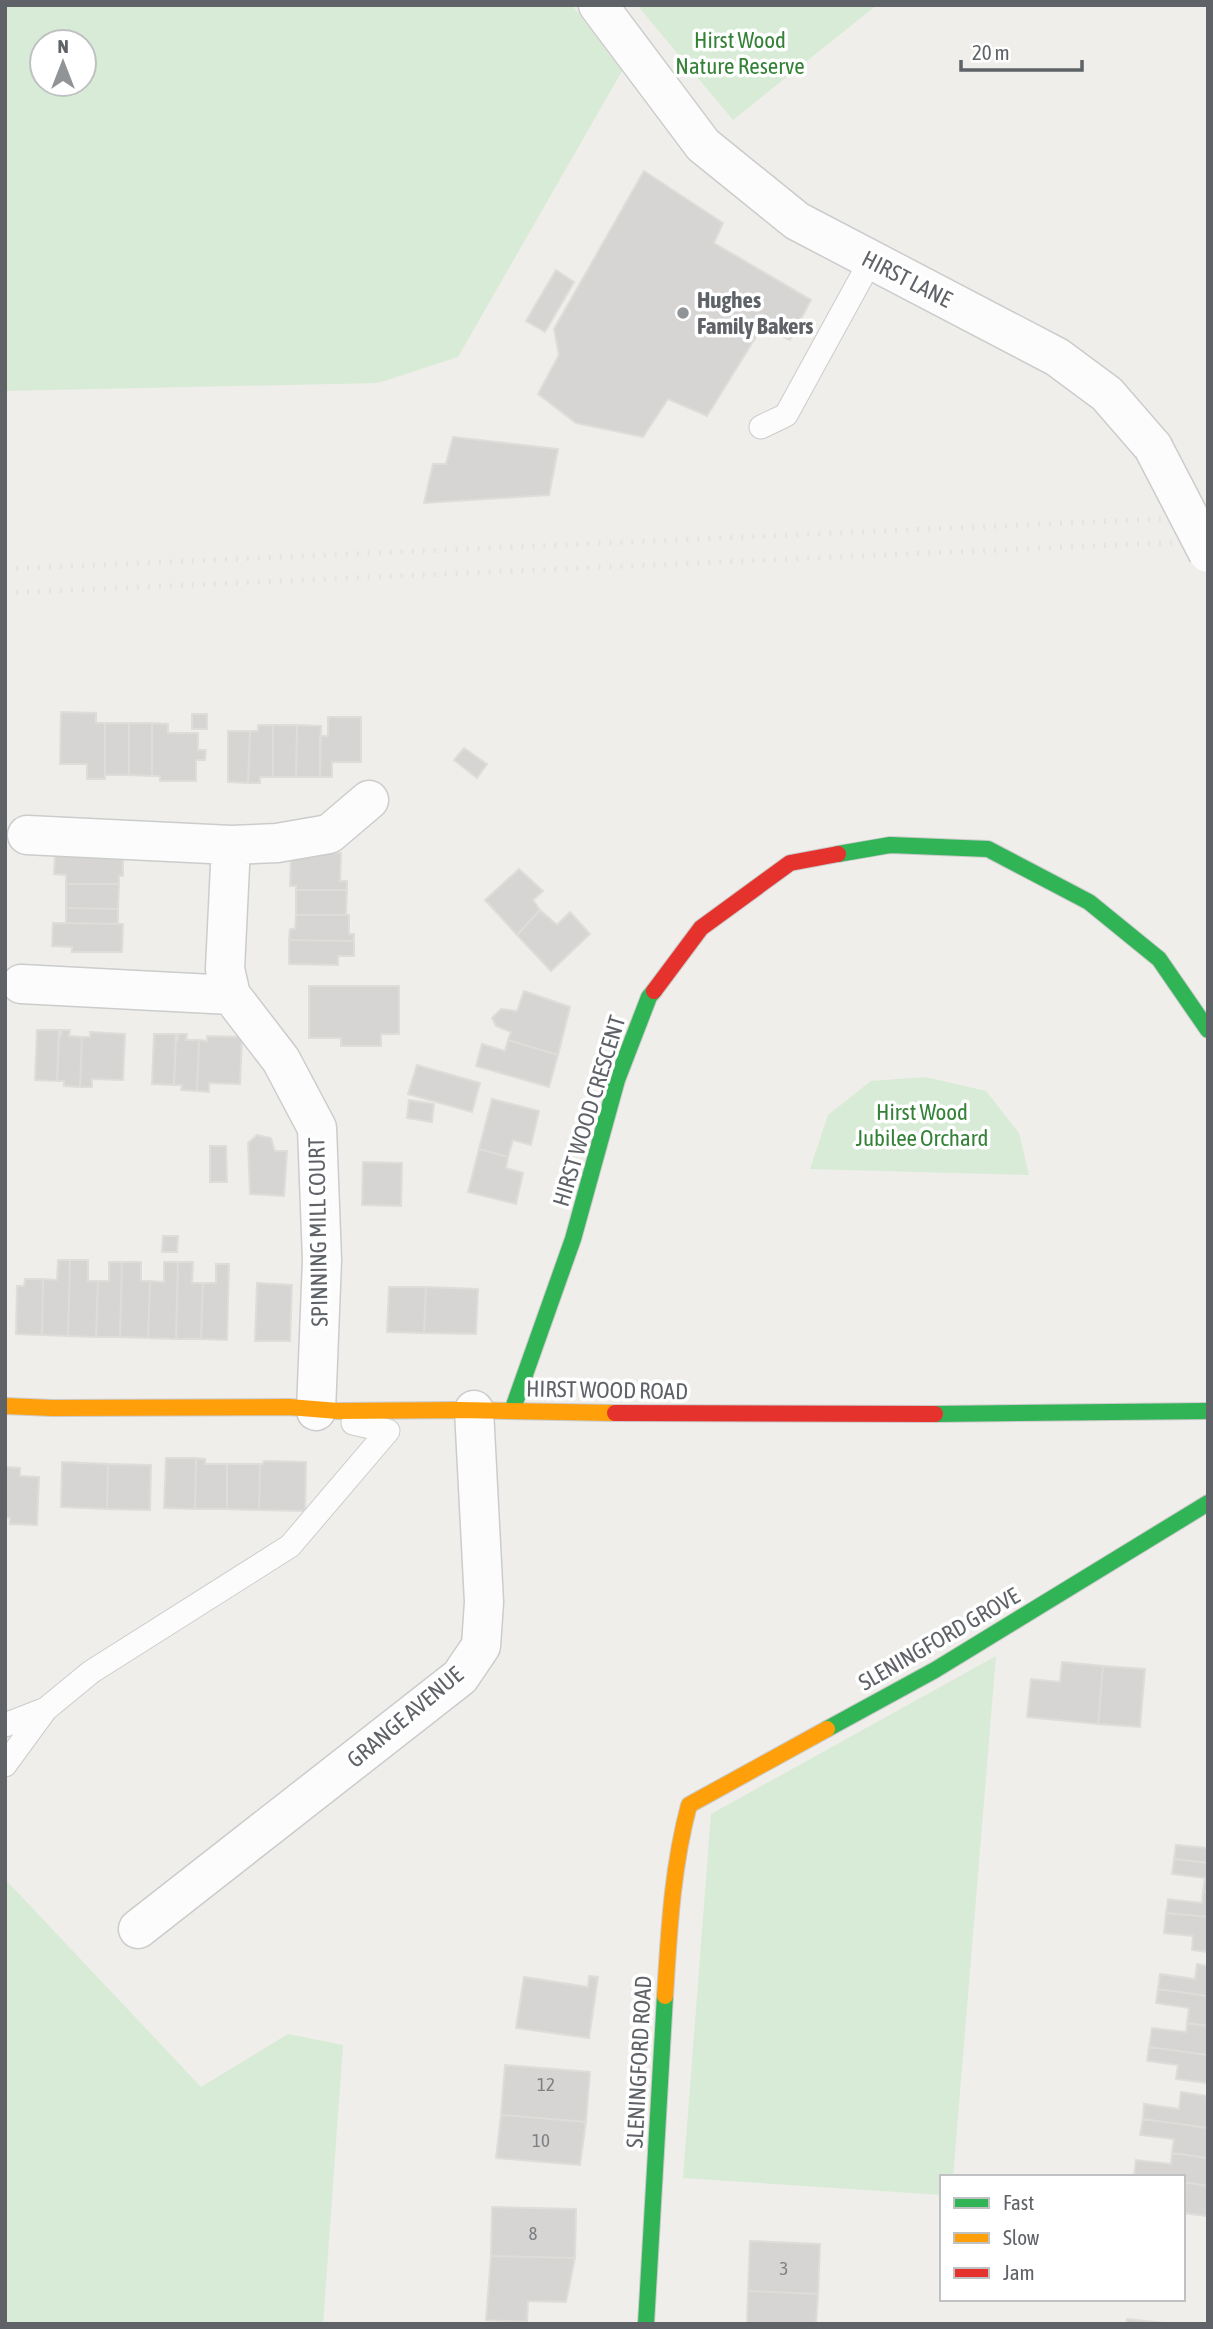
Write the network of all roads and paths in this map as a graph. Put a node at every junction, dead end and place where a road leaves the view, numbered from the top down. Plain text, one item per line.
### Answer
1 (598, 5) edge
2 (871, 260) junction
3 (761, 427) dead end
4 (1208, 553) edge
5 (369, 800) dead end
6 (27, 835) dead end
7 (231, 845) junction
8 (22, 984) dead end
9 (231, 995) junction
10 (1208, 1030) edge
11 (5, 1406) edge
12 (302, 1409) junction
13 (474, 1410) junction
14 (512, 1411) junction
15 (1208, 1411) edge
16 (1208, 1503) edge
17 (46, 1709) junction
18 (5, 1725) edge
19 (5, 1765) edge
20 (689, 1805) joint
21 (138, 1929) dead end
22 (646, 2324) edge

1 - 2 street, HIRST LANE
2 - 3 lane
2 - 4 street, HIRST LANE, bridge
5 - 7 street
6 - 7 street
7 - 9 street, SPINNING MILL COURT
8 - 9 street
9 - 12 street, SPINNING MILL COURT
10 - 14 street, HIRST WOOD CRESCENT
11 - 12 street, HIRST WOOD ROAD
12 - 13 street, HIRST WOOD ROAD
12 - 17 lane
13 - 14 street, HIRST WOOD ROAD
13 - 21 street, GRANGE AVENUE
14 - 15 street, HIRST WOOD ROAD
16 - 20 street, SLENINGFORD GROVE
17 - 18 lane
17 - 19 lane
20 - 22 street, SLENINGFORD ROAD

